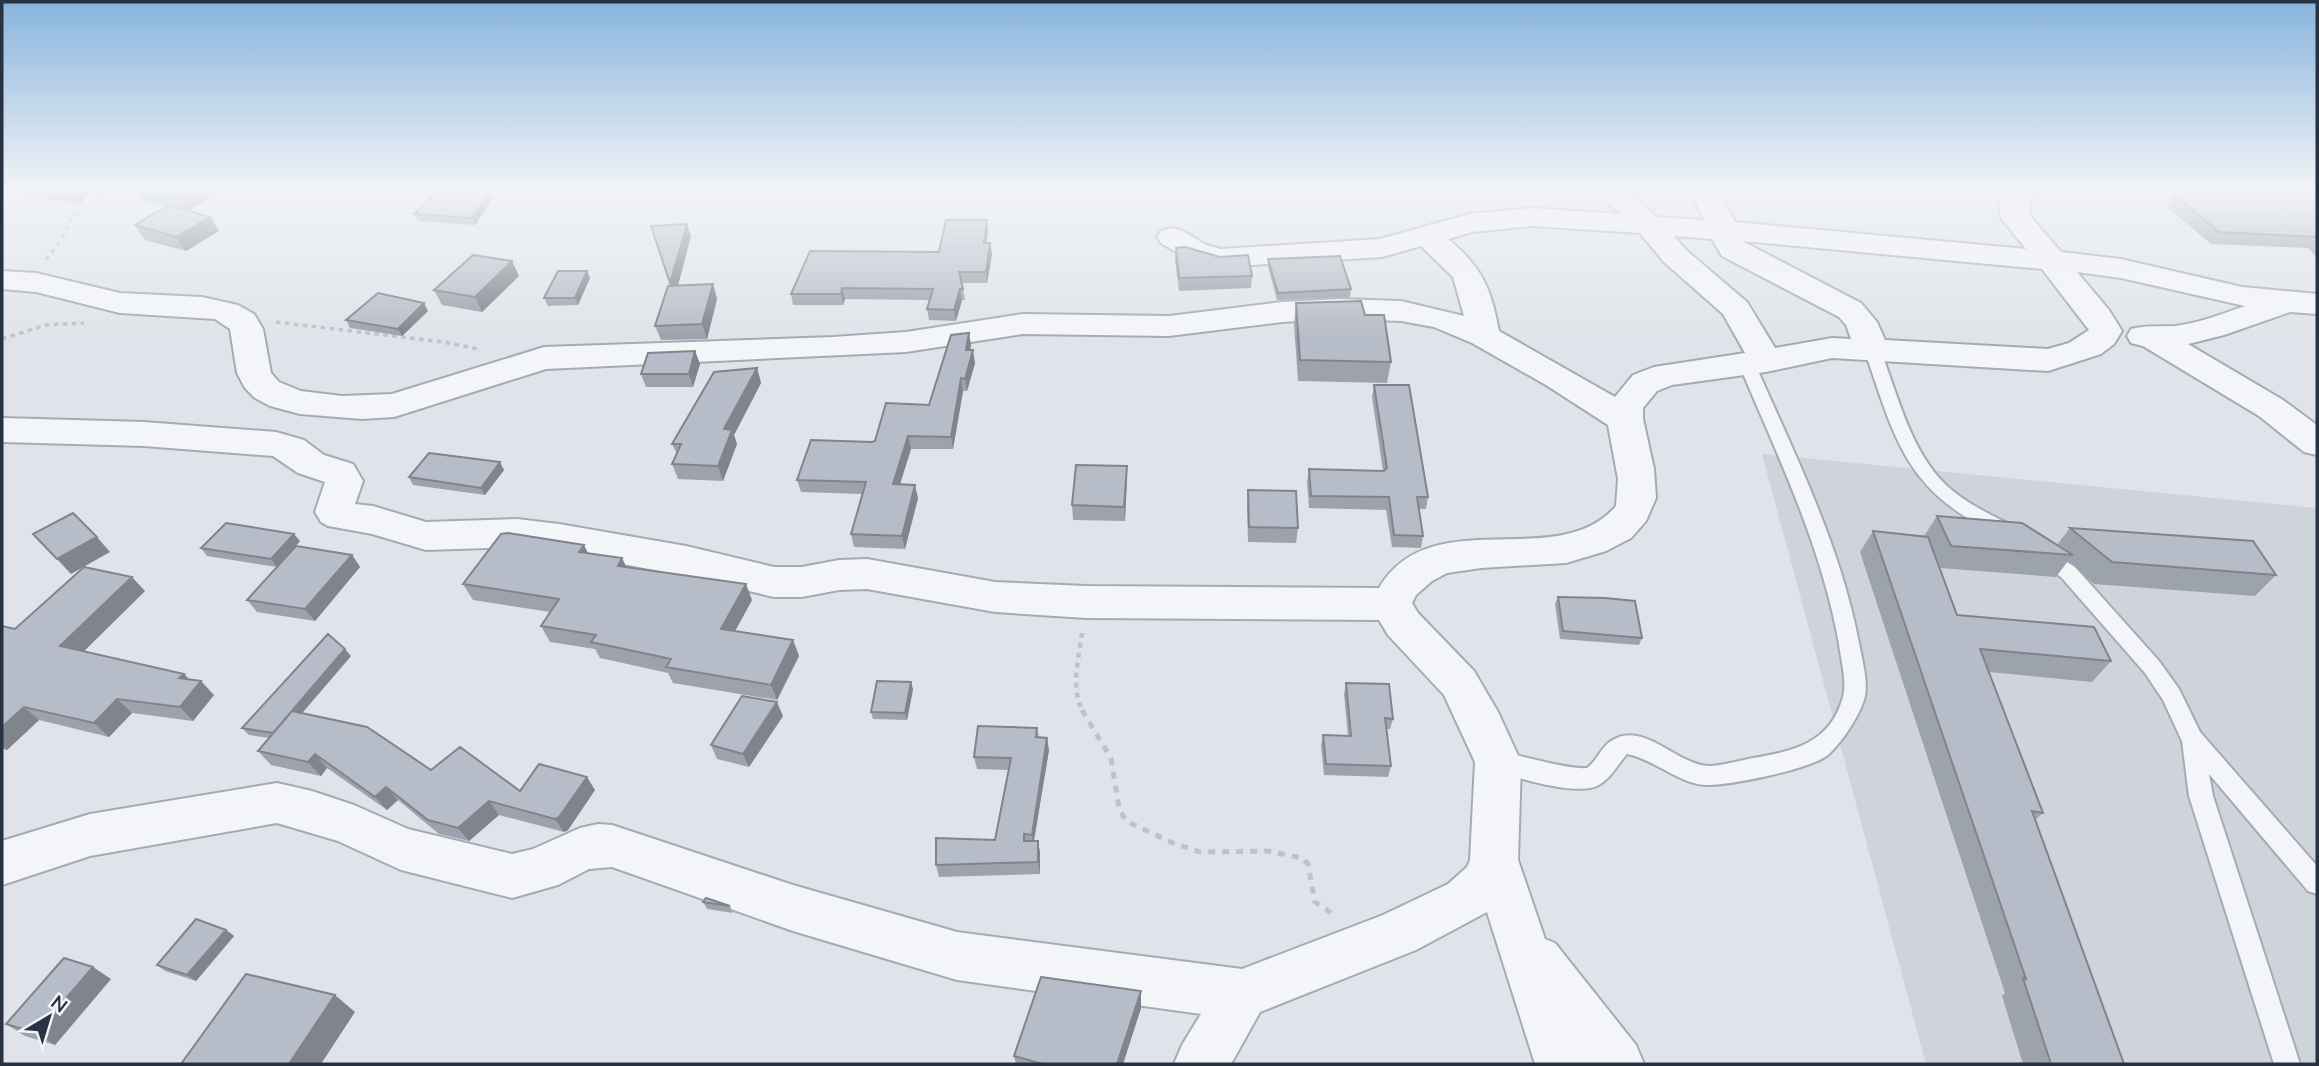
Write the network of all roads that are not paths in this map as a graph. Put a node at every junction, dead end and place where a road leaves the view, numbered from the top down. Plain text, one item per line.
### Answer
1 (1175, 239) edge
2 (1410, 239) edge
3 (1430, 239) edge
4 (1661, 239) edge
5 (1726, 239) edge
6 (1808, 239) edge
7 (2032, 239) edge
8 (2051, 261) junction
9 (13, 279) edge
10 (2302, 303) edge
11 (2106, 331) junction
12 (1484, 337) junction
13 (2153, 338) junction
14 (1872, 349) junction
15 (1757, 363) junction
16 (1625, 419) junction
17 (2, 430) edge
18 (2317, 443) edge
19 (1391, 604) junction
20 (2192, 739) junction
21 (1498, 762) junction
22 (1494, 860) junction
23 (2, 863) edge
24 (2317, 883) edge
25 (1520, 939) junction
26 (1241, 994) junction
27 (1201, 1064) edge
28 (1562, 1064) edge
29 (1617, 1064) edge
30 (2287, 1064) edge

1 - 2 street
3 - 12 street
4 - 15 street
5 - 14 street
6 - 8 street
7 - 8 street
8 - 10 street
8 - 11 street
9 - 12 street
10 - 13 street
11 - 13 street
11 - 14 street
12 - 16 street
13 - 18 street
14 - 15 street
14 - 20 lane
15 - 16 street
15 - 21 lane
16 - 19 street
17 - 19 street
19 - 21 street
20 - 24 lane
20 - 30 lane
21 - 22 street
22 - 25 street
22 - 26 street
23 - 26 street
25 - 28 street
25 - 29 street
26 - 27 street

